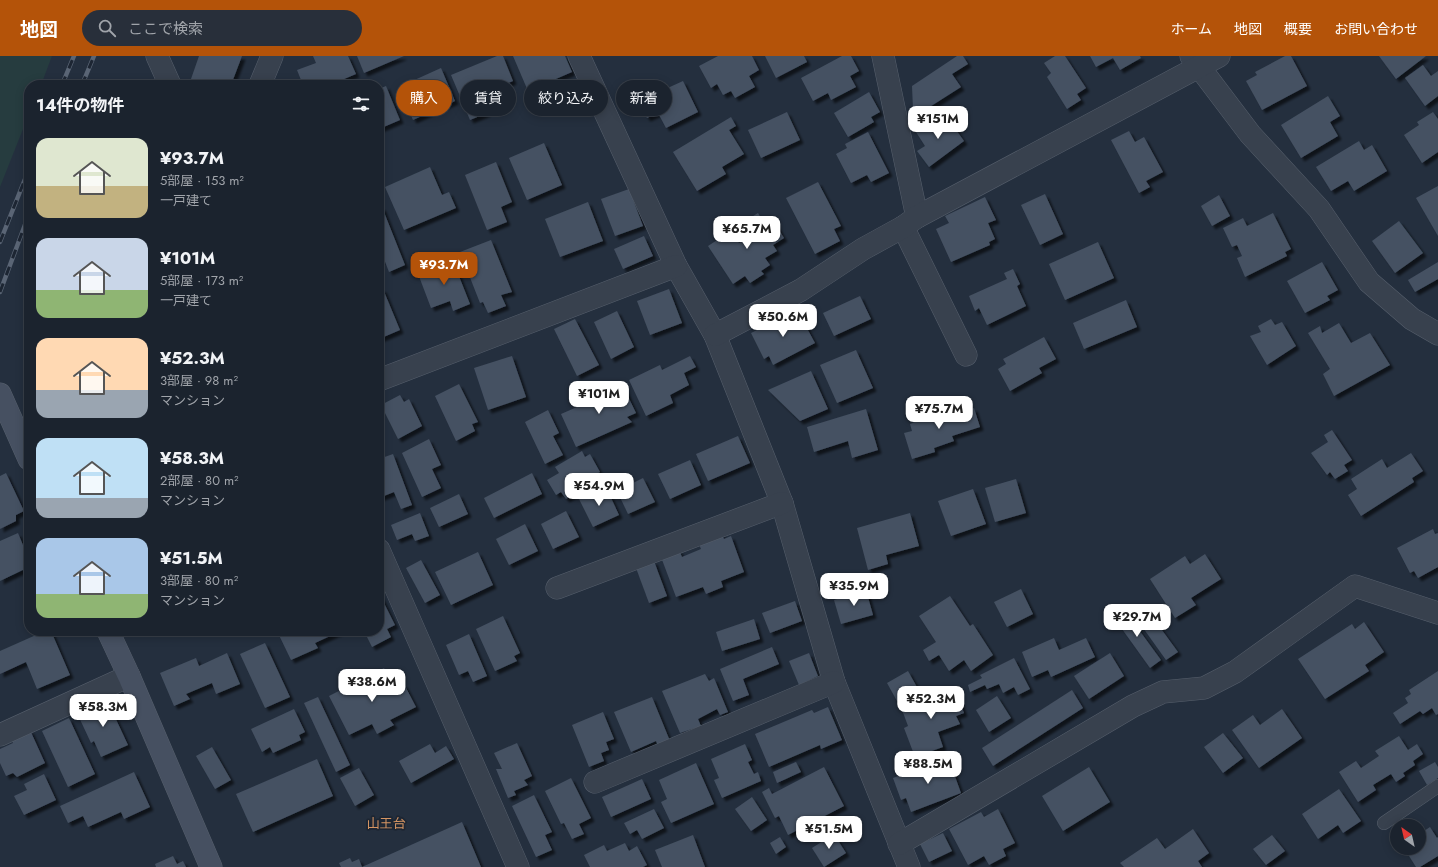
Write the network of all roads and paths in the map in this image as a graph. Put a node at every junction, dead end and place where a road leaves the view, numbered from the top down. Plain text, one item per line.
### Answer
1 (156, 56) edge
2 (272, 56) edge
3 (579, 56) edge
4 (883, 56) edge
5 (1219, 56) edge
6 (1194, 61) edge
7 (168, 80) edge
8 (262, 80) edge
9 (910, 222) junction
10 (676, 266) junction
11 (1438, 334) edge
12 (715, 335) junction
13 (966, 355) dead end
14 (384, 378) edge
15 (0, 394) edge
16 (24, 448) edge
17 (782, 503) junction
18 (384, 561) edge
19 (557, 588) dead end
20 (1438, 613) edge
21 (110, 636) edge
22 (128, 676) junction
23 (834, 682) junction
24 (0, 735) edge
25 (596, 782) dead end
26 (1438, 786) edge
27 (1384, 823) dead end
28 (900, 844) junction
29 (211, 867) edge
30 (518, 867) edge
31 (909, 867) edge

1 - 7 street
2 - 8 street
3 - 10 street
4 - 9 street
5 - 6 street
6 - 9 street
6 - 11 street
9 - 12 street
9 - 13 street
10 - 12 street
10 - 14 street
12 - 17 street
15 - 16 street
17 - 19 street
17 - 23 street
18 - 30 street
20 - 28 street
21 - 22 street
22 - 24 street
22 - 29 street
23 - 25 street
23 - 28 street
26 - 27 lane
28 - 31 street

